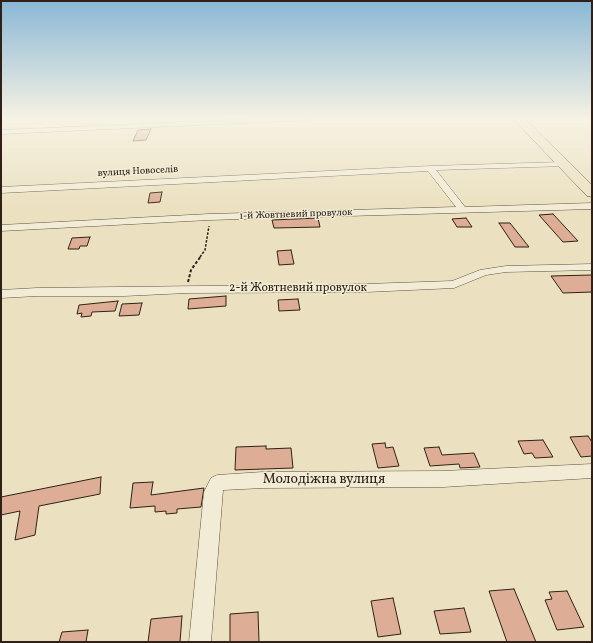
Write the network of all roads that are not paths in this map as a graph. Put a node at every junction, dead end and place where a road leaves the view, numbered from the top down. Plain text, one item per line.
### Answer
1 (547, 148) edge
2 (563, 164) junction
3 (430, 168) junction
4 (1, 190) edge
5 (592, 193) edge
6 (592, 206) edge
7 (462, 210) junction
8 (1, 228) edge
9 (592, 268) edge
10 (1, 294) edge
11 (592, 471) edge
12 (200, 642) edge

1 - 2 highway
2 - 3 street, вулиця Новоселів
2 - 5 highway
3 - 4 street, вулиця Новоселів
3 - 7 street
6 - 7 street, 1-й Жовтневий провулок
7 - 8 street, 1-й Жовтневий провулок
9 - 10 street, 2-й Жовтневий провулок
11 - 12 street, Молодіжна вулиця

